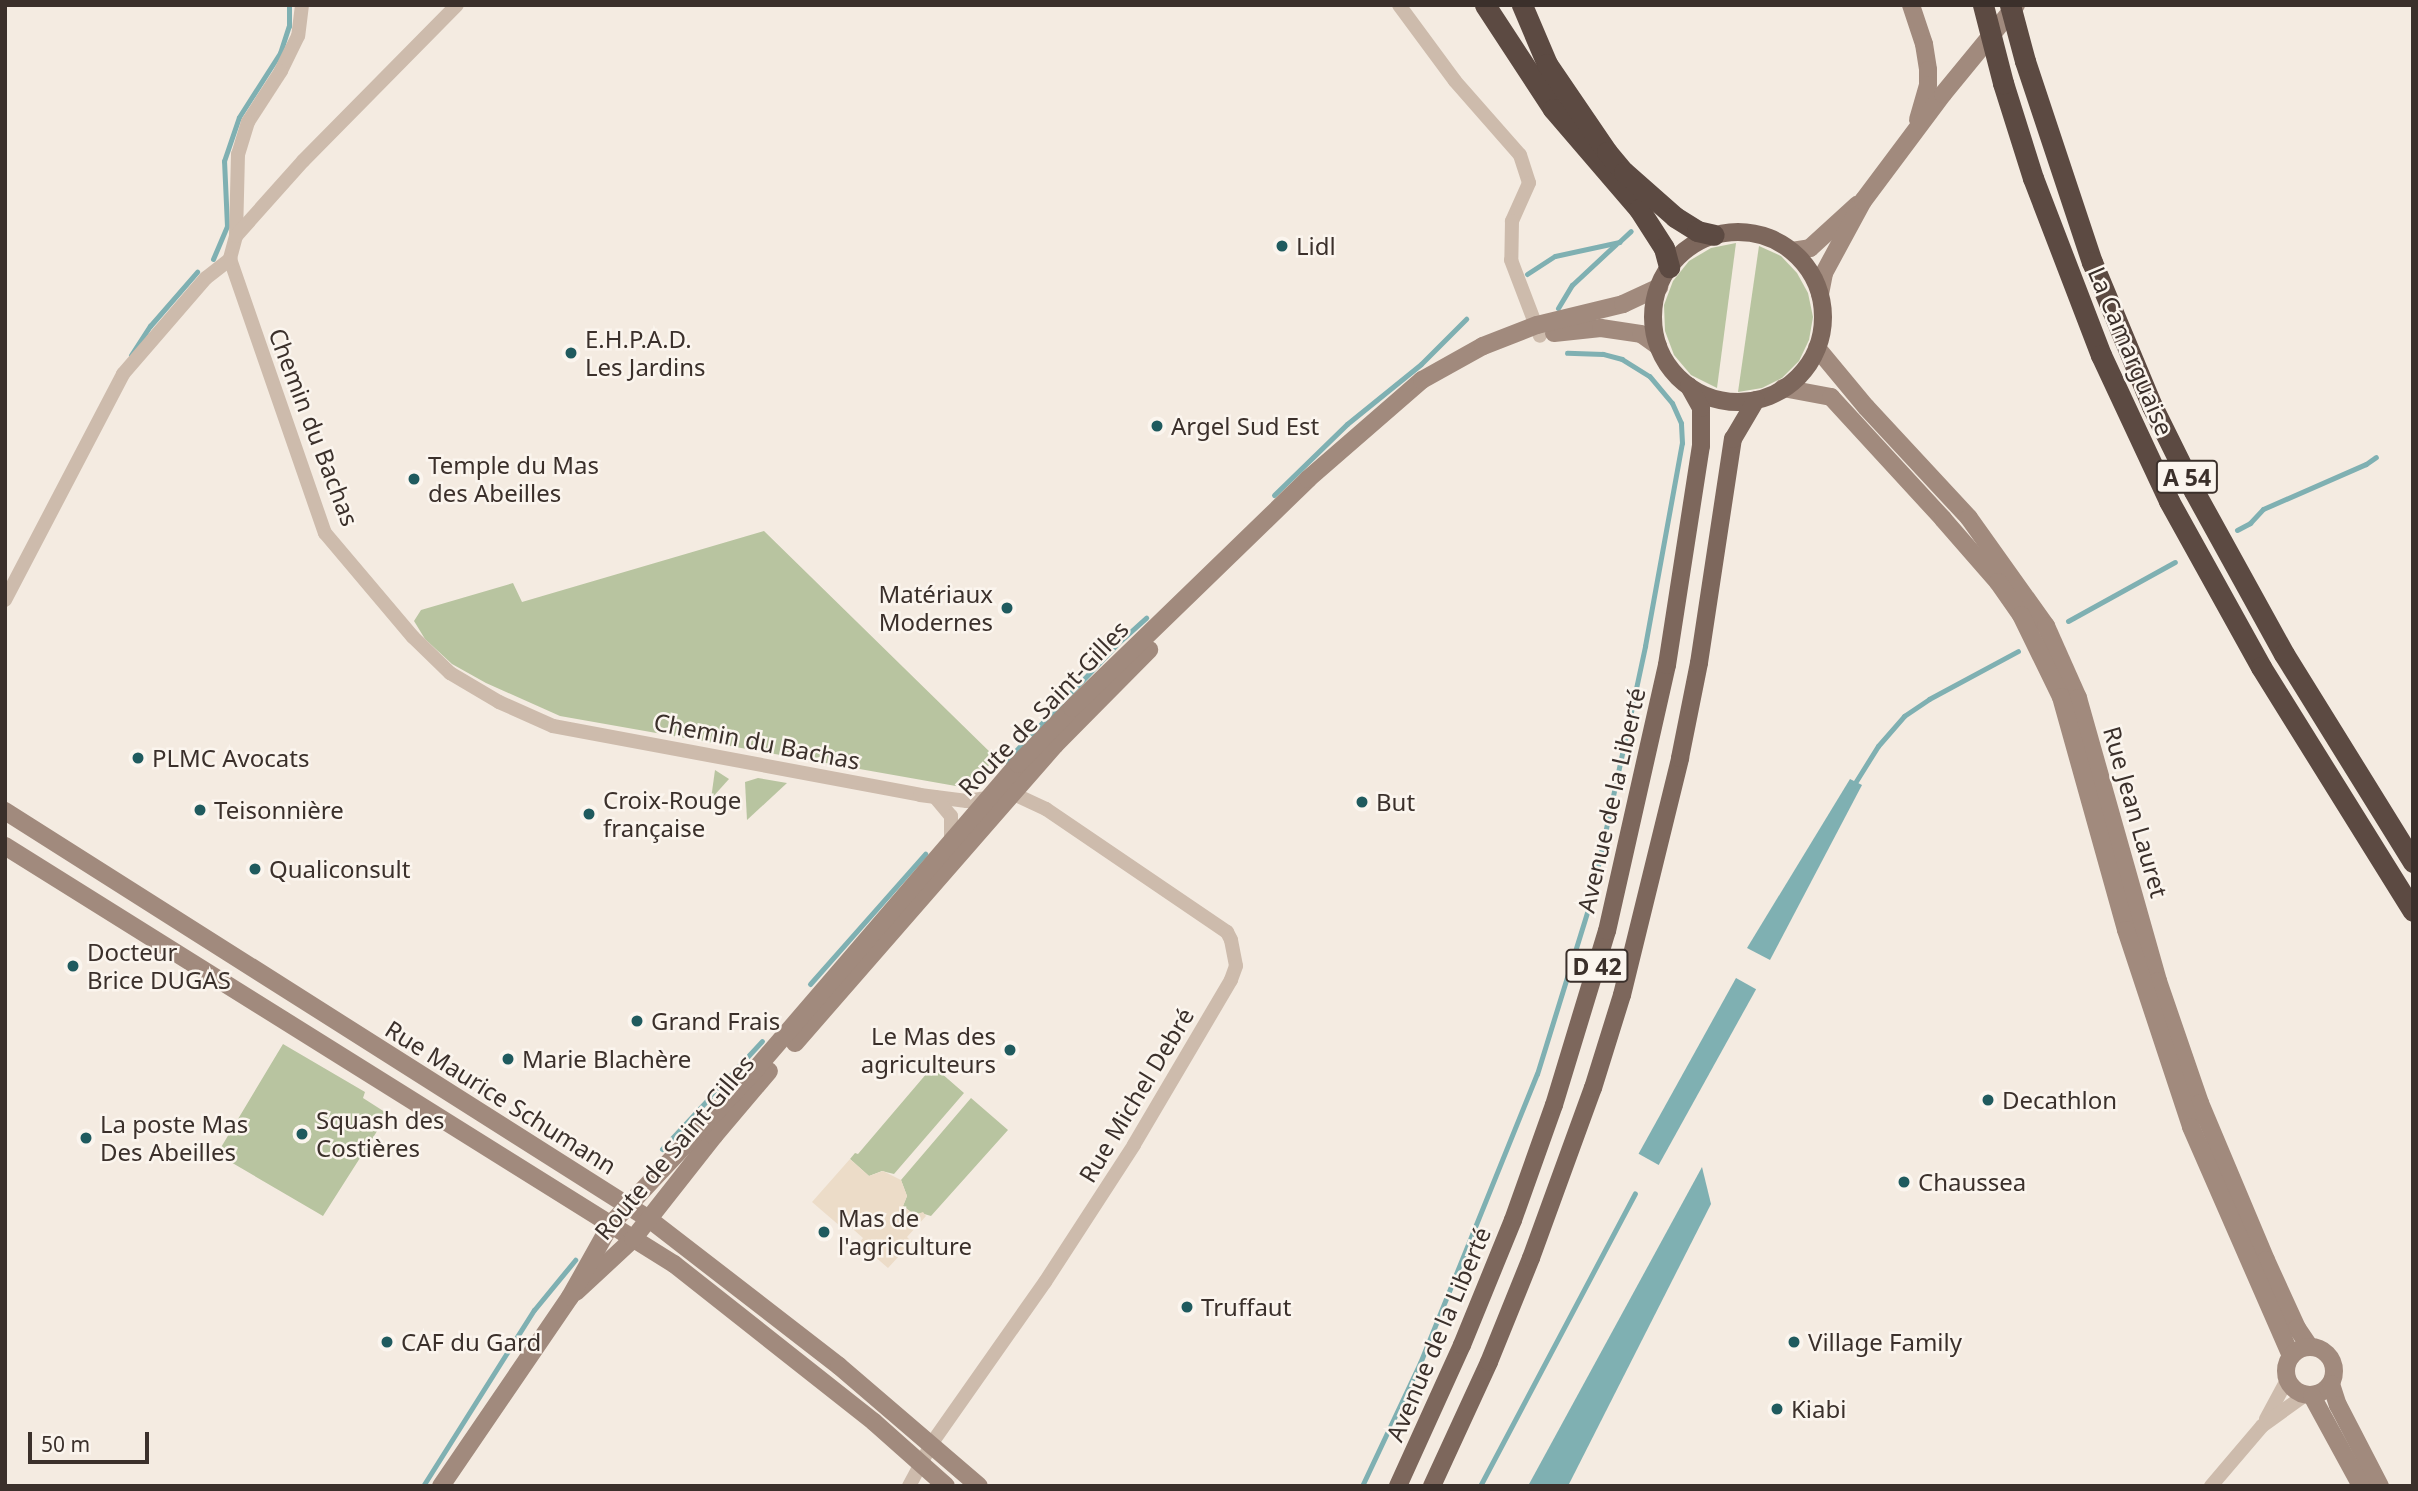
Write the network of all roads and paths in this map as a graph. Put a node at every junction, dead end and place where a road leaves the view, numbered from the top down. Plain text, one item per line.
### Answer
1 (302, 5) edge
2 (457, 5) edge
3 (1399, 5) edge
4 (1485, 5) edge
5 (1522, 5) edge
6 (1911, 5) edge
7 (1983, 5) edge
8 (2010, 5) edge
9 (2016, 5) edge
10 (1917, 130) junction
11 (1863, 201) junction
12 (1714, 235) junction
13 (236, 236) junction
14 (1792, 251) junction
15 (230, 259) junction
16 (1669, 267) junction
17 (1658, 287) junction
18 (1820, 294) junction
19 (1538, 331) junction
20 (1658, 346) junction
21 (1817, 348) junction
22 (1689, 386) junction
23 (1783, 388) junction
24 (1756, 400) junction
25 (5, 600) edge
26 (1014, 794) junction
27 (991, 795) junction
28 (935, 797) junction
29 (5, 811) edge
30 (951, 842) junction
31 (5, 846) edge
32 (2413, 862) edge
33 (2413, 911) edge
34 (626, 1205) junction
35 (649, 1219) junction
36 (611, 1224) junction
37 (634, 1239) junction
38 (570, 1297) junction
39 (2310, 1347) junction
40 (2291, 1356) junction
41 (2287, 1380) junction
42 (2331, 1384) junction
43 (2309, 1396) junction
44 (2262, 1426) junction
45 (932, 1443) junction
46 (921, 1463) junction
47 (441, 1486) edge
48 (909, 1486) edge
49 (946, 1486) edge
50 (979, 1486) edge
51 (1398, 1486) edge
52 (1432, 1486) edge
53 (2211, 1486) edge
54 (2361, 1486) edge
55 (2381, 1486) edge

1 - 13 street
2 - 13 street
3 - 19 street
4 - 16 highway
5 - 12 highway
6 - 10 main road
7 - 33 highway, La Camarguaise / A 54, bridge
8 - 32 highway, La Camarguaise / A 54, bridge
9 - 10 main road
10 - 11 main road
11 - 14 main road
11 - 18 main road
12 - 14 main road
12 - 16 main road
13 - 15 street
14 - 18 main road
15 - 25 street
15 - 28 street, Chemin du Bachas
16 - 17 main road
17 - 19 main road, Route de Saint-Gilles
17 - 20 main road
18 - 21 main road
19 - 20 main road, Route de Saint-Gilles
19 - 26 main road, Route de Saint-Gilles
19 - 27 main road, Route de Saint-Gilles
20 - 22 main road
21 - 23 main road
21 - 39 main road, Rue Jean Lauret
22 - 24 main road
22 - 51 main road, Avenue de la Liberté / D 42
23 - 24 main road
23 - 40 main road, Rue Jean Lauret
24 - 52 main road, D 42
26 - 27 street, Chemin du Bachas
26 - 35 main road, Route de Saint-Gilles
26 - 45 street, Rue Michel Debré
27 - 28 street, Chemin du Bachas
27 - 30 main road, Route de Saint-Gilles
28 - 30 street
29 - 34 main road, Rue Maurice Schumann
30 - 34 main road, Route de Saint-Gilles
31 - 36 main road, Rue Maurice Schumann
34 - 35 main road, Rue Maurice Schumann
34 - 36 main road, Route de Saint-Gilles
35 - 37 main road, Route de Saint-Gilles
35 - 45 main road, Rue Maurice Schumann
36 - 37 main road, Rue Maurice Schumann
36 - 38 main road, Route de Saint-Gilles
37 - 38 main road, Route de Saint-Gilles
37 - 46 main road, Rue Maurice Schumann
38 - 47 main road, Route de Saint-Gilles
39 - 40 main road
39 - 42 main road
40 - 41 main road
41 - 43 main road
41 - 44 street
42 - 43 main road
42 - 55 main road
43 - 44 street
43 - 54 main road
44 - 53 street
45 - 46 street, Rue Michel Debré
45 - 50 main road, Rue Maurice Schumann
46 - 48 street, Rue Michel Debré
46 - 49 main road, Rue Maurice Schumann

